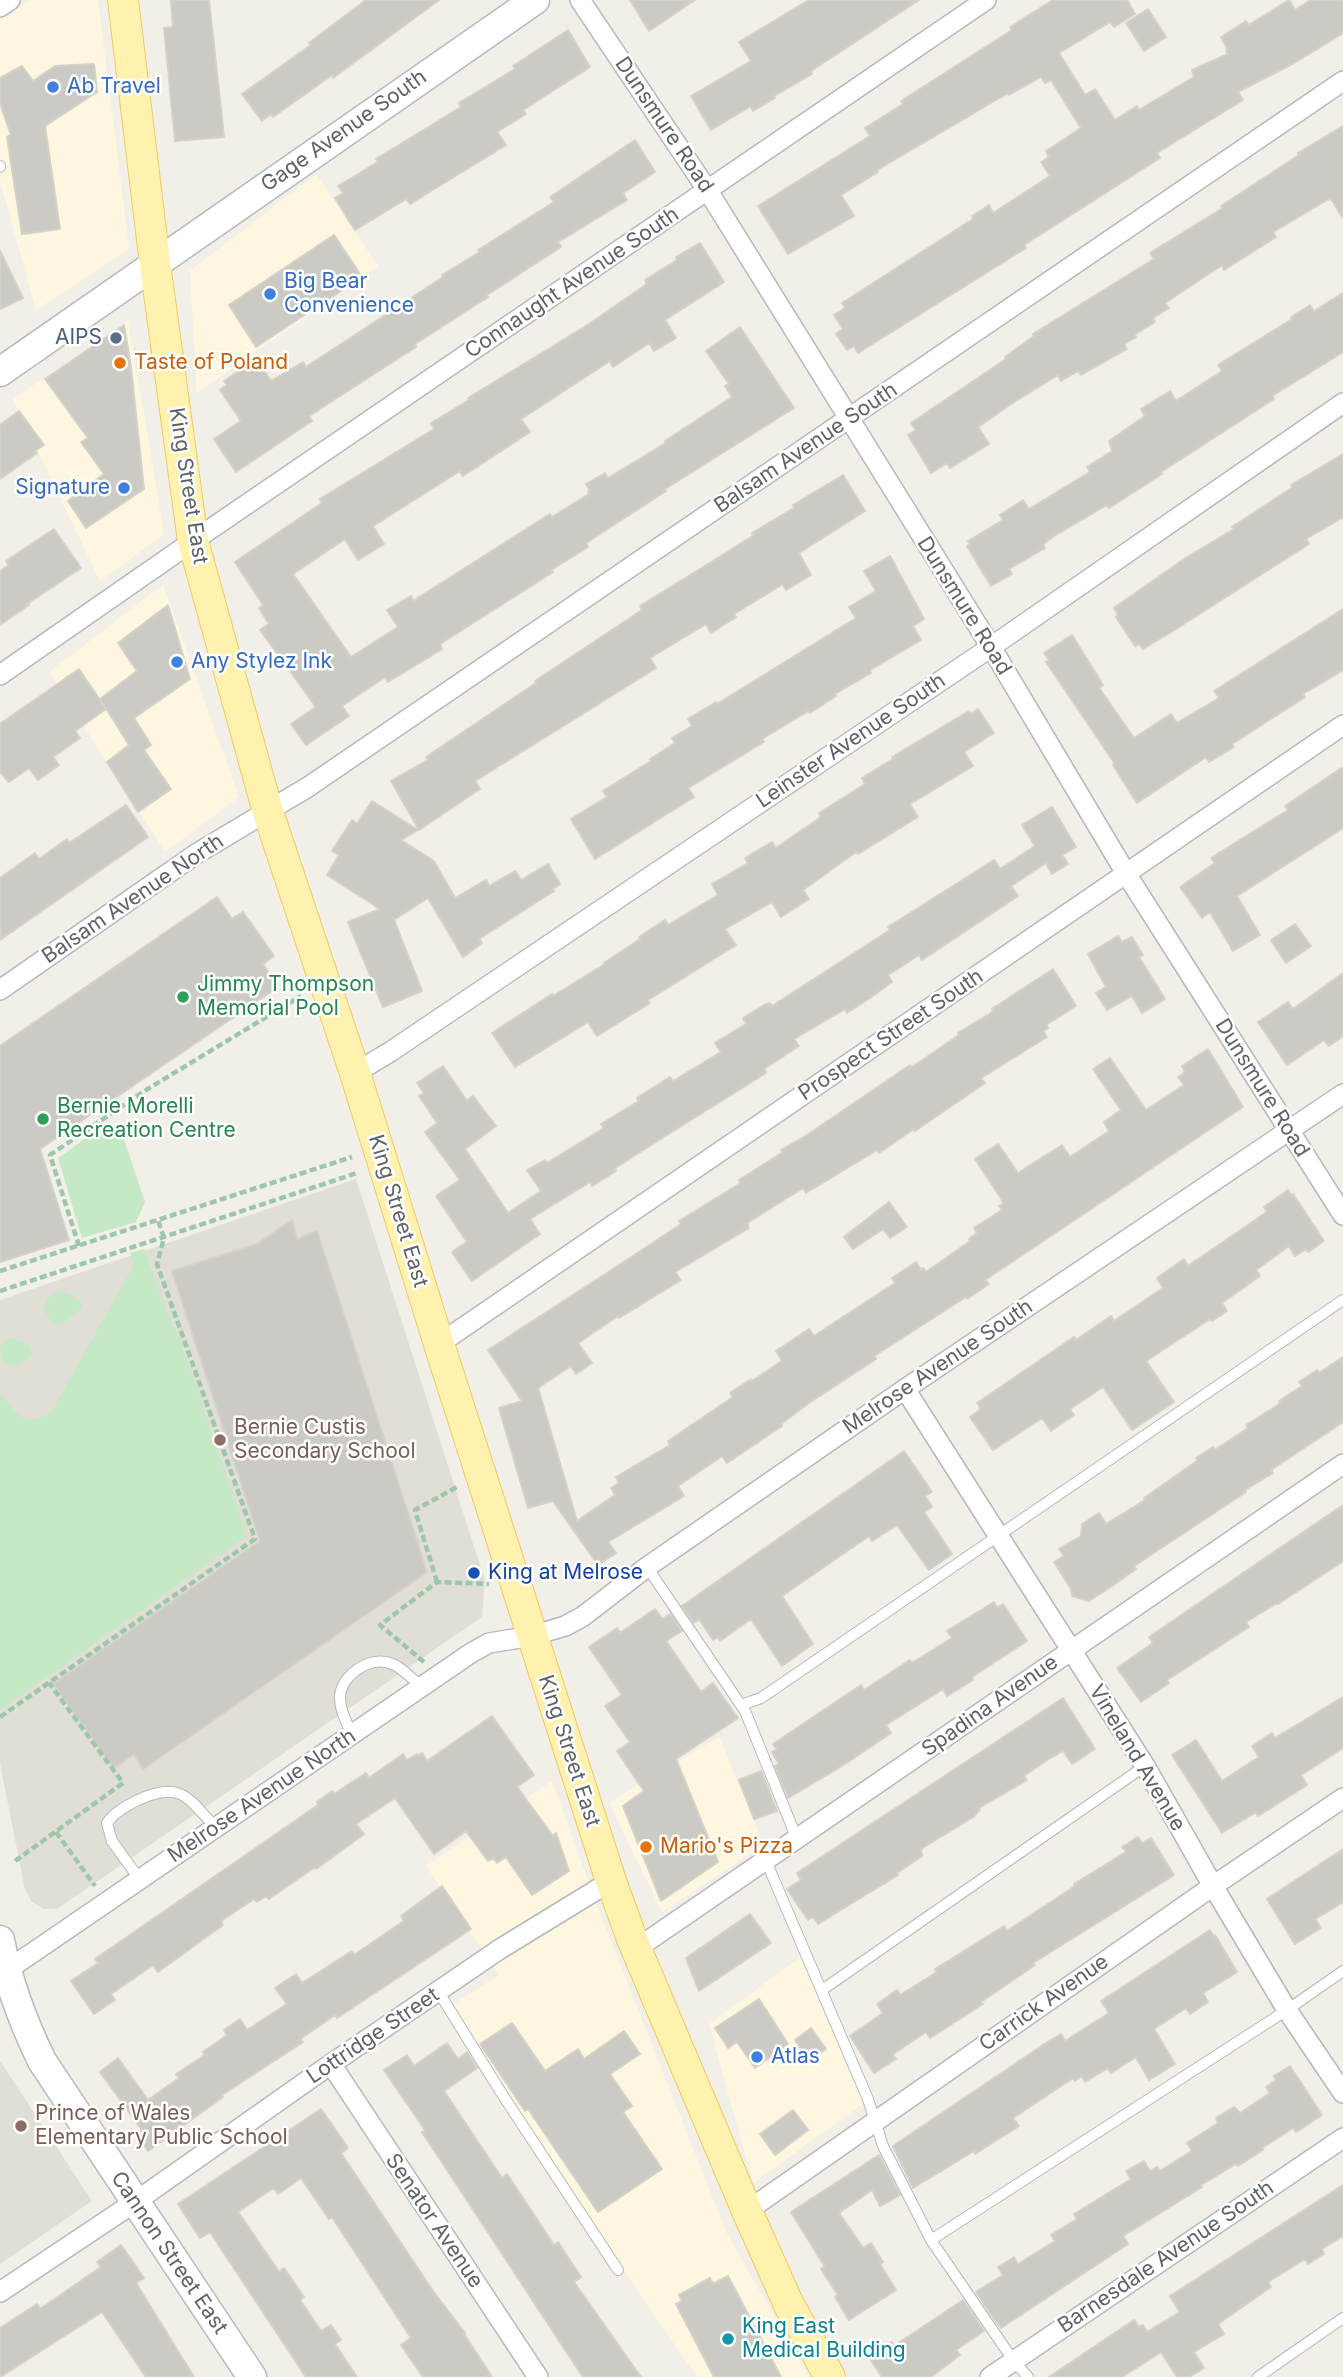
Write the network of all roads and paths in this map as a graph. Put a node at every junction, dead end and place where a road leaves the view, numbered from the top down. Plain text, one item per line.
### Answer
1 (10, 0) edge
2 (123, 0) edge
3 (535, 0) edge
4 (580, 0) edge
5 (986, 0) edge
6 (0, 7) edge
7 (1343, 81) edge
8 (708, 191) junction
9 (155, 264) junction
10 (0, 372) edge
11 (1343, 403) edge
12 (848, 419) junction
13 (193, 541) junction
14 (991, 647) junction
15 (0, 676) edge
16 (1343, 725) edge
17 (268, 812) junction
18 (1127, 875) junction
19 (0, 990) edge
20 (301, 996) dead end
21 (355, 1073) junction
22 (1343, 1094) edge
23 (1289, 1131) junction
24 (352, 1157) dead end
25 (357, 1174) dead end
26 (1343, 1215) edge
27 (158, 1220) junction
28 (164, 1238) junction
29 (79, 1245) junction
30 (0, 1271) edge
31 (0, 1291) edge
32 (1343, 1300) edge
33 (439, 1344) junction
34 (905, 1389) junction
35 (1343, 1464) edge
36 (458, 1486) dead end
37 (997, 1535) junction
38 (647, 1567) junction
39 (437, 1582) junction
40 (489, 1584) dead end
41 (532, 1636) junction
42 (1070, 1651) junction
43 (424, 1662) dead end
44 (49, 1683) junction
45 (422, 1687) junction
46 (741, 1705) junction
47 (0, 1717) edge
48 (352, 1735) junction
49 (1145, 1766) junction
50 (1343, 1798) edge
51 (216, 1828) junction
52 (56, 1832) junction
53 (797, 1839) junction
54 (15, 1861) dead end
55 (766, 1861) junction
56 (140, 1880) junction
57 (611, 1881) junction
58 (1213, 1886) junction
59 (107, 1903) junction
60 (0, 1940) edge
61 (636, 1949) junction
62 (1343, 1971) edge
63 (3, 1973) edge
64 (822, 1990) junction
65 (438, 1991) junction
66 (1287, 2010) junction
67 (331, 2064) junction
68 (1343, 2093) edge
69 (874, 2122) junction
70 (1343, 2138) edge
71 (135, 2203) junction
72 (747, 2211) junction
73 (931, 2240) junction
74 (618, 2270) dead end
75 (0, 2292) edge
76 (1343, 2318) edge
77 (1013, 2360) junction
78 (252, 2377) edge
79 (538, 2377) edge
80 (830, 2377) edge
81 (990, 2377) edge
82 (1028, 2377) edge
83 (1258, 2377) edge

1 - 6 street
2 - 9 main road, King Street East
3 - 9 main road, Gage Avenue South
4 - 8 street, Dunsmure Road
5 - 8 street, Connaught Avenue South
7 - 12 street, Balsam Avenue South
8 - 12 street, Dunsmure Road
8 - 13 street, Connaught Avenue South
9 - 10 main road, Gage Avenue South
9 - 13 main road, King Street East
11 - 14 street, Leinster Avenue South
12 - 14 street, Dunsmure Road
12 - 17 street, Balsam Avenue South
13 - 15 street, Connaught Avenue South
13 - 17 main road, King Street East
14 - 18 street, Dunsmure Road
14 - 21 street, Leinster Avenue South
16 - 18 street, Prospect Street South
17 - 19 street, Balsam Avenue North
17 - 21 main road, King Street East
18 - 23 street, Dunsmure Road
18 - 33 street, Prospect Street South
20 - 29 path
21 - 33 main road, King Street East
22 - 23 street, Melrose Avenue South
23 - 26 street, Dunsmure Road
23 - 34 street, Melrose Avenue South
24 - 27 path
25 - 28 path
27 - 28 path
27 - 29 path
28 - 31 path
28 - 44 path
29 - 30 path
32 - 37 lane
33 - 41 main road, King Street East
34 - 37 street, Vineland Avenue
34 - 38 street, Melrose Avenue South
35 - 42 street, Spadina Avenue
36 - 39 path
37 - 42 street, Vineland Avenue
37 - 46 lane
38 - 41 street, Melrose Avenue South
38 - 46 lane
39 - 40 path
39 - 43 path
41 - 45 street, Melrose Avenue North
41 - 57 main road, King Street East
42 - 49 street, Vineland Avenue
42 - 53 street, Spadina Avenue
44 - 47 path
44 - 52 path
45 - 48 street, Melrose Avenue North
45 - 48 lane
46 - 53 lane
48 - 51 street, Melrose Avenue North
49 - 58 street, Vineland Avenue
49 - 64 lane
50 - 58 street, Carrick Avenue
51 - 56 street, Melrose Avenue North
51 - 56 lane
52 - 54 path
52 - 59 path
53 - 55 street, Spadina Avenue
55 - 61 street, Spadina Avenue
55 - 64 lane
56 - 59 street, Melrose Avenue North
57 - 61 main road, King Street East
57 - 65 street, Lottridge Street
58 - 66 street, Vineland Avenue
58 - 69 street, Carrick Avenue
59 - 63 street, Melrose Avenue North
60 - 63 main road, Cannon Street East
61 - 72 main road, King Street East
62 - 66 lane
63 - 71 main road, Cannon Street East
64 - 69 lane
65 - 67 street, Lottridge Street
65 - 74 lane
66 - 68 street, Vineland Avenue
66 - 73 lane
67 - 71 street, Lottridge Street
67 - 79 street, Senator Avenue
69 - 72 street, Carrick Avenue
69 - 73 lane
70 - 77 street, Barnesdale Avenue South
71 - 75 street, Lottridge Street
71 - 78 main road, Cannon Street East
72 - 80 main road, King Street East
73 - 77 lane
76 - 83 lane
77 - 81 street, Barnesdale Avenue South
77 - 82 lane

